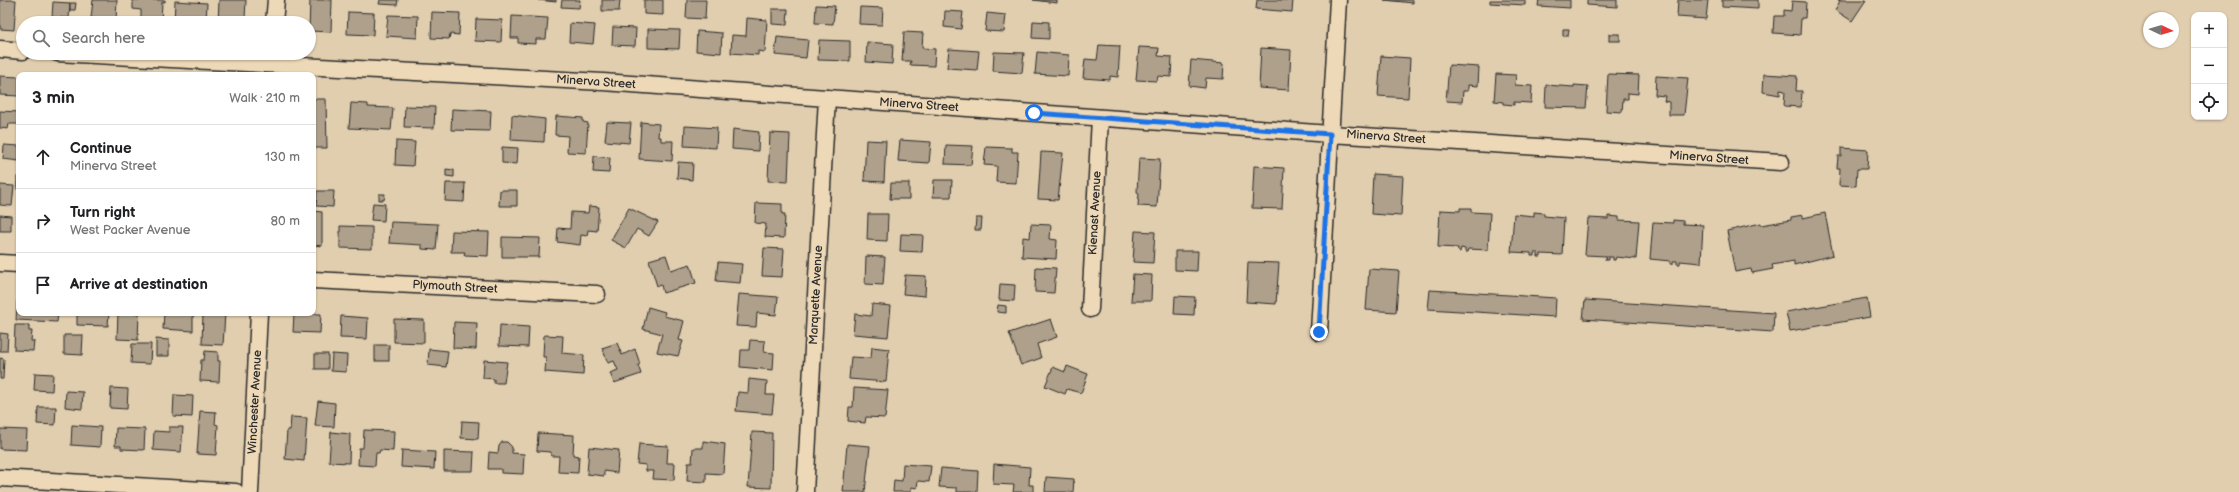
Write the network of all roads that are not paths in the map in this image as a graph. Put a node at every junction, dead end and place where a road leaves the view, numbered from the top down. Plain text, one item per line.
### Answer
1 (276, 0) edge
2 (1338, 0) edge
3 (275, 16) edge
4 (0, 49) edge
5 (16, 50) edge
6 (194, 60) edge
7 (272, 64) edge
8 (827, 98) junction
9 (1100, 118) junction
10 (1330, 134) junction
11 (1781, 162) dead end
12 (0, 262) edge
13 (16, 264) edge
14 (316, 280) edge
15 (597, 294) dead end
16 (1090, 309) dead end
17 (259, 316) edge
18 (1319, 332) dead end
19 (0, 478) edge
20 (236, 492) edge
21 (250, 492) edge
22 (805, 492) edge

1 - 3 street
2 - 10 street
4 - 5 street
6 - 7 street, Minerva Street
7 - 8 street, Minerva Street
8 - 9 street, Minerva Street
8 - 22 street, Marquette Avenue
9 - 10 street, Minerva Street
9 - 16 street, Kienast Avenue
10 - 11 street, Minerva Street
10 - 18 street
12 - 13 street
14 - 15 street, Plymouth Street
17 - 21 street, Winchester Avenue
19 - 20 street

